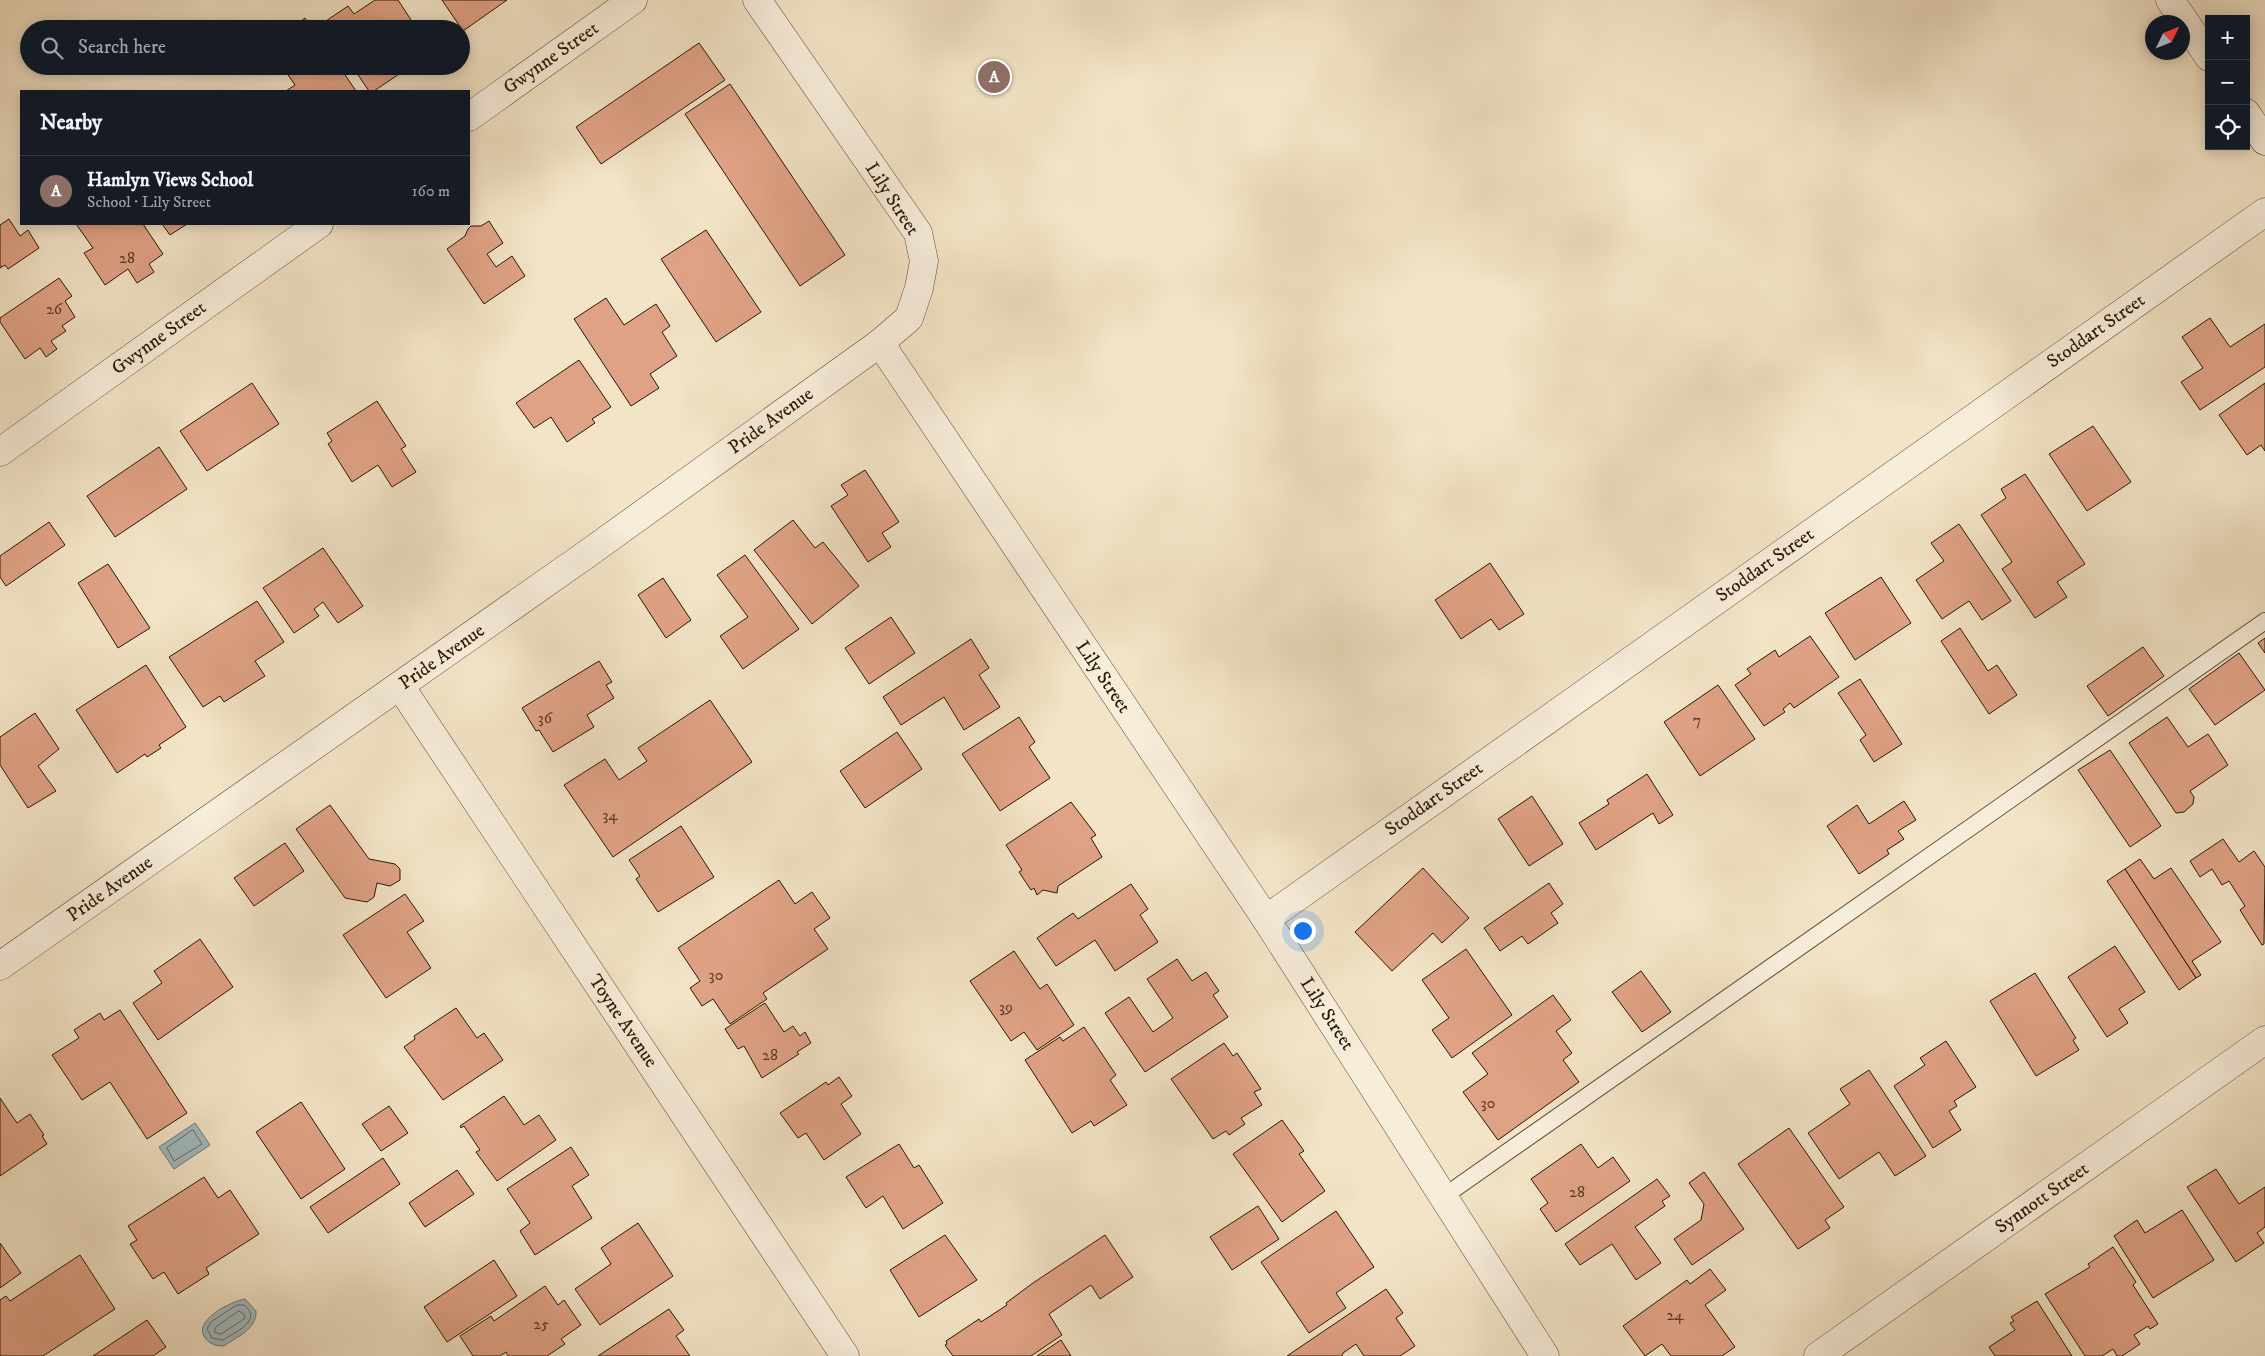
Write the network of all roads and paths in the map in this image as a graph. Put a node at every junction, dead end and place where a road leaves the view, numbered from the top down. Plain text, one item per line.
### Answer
1 (633, 0) edge
2 (757, 0) edge
3 (2170, 0) edge
4 (2205, 51) edge
5 (470, 116) edge
6 (2250, 119) edge
7 (2265, 141) edge
8 (2265, 212) edge
9 (318, 225) edge
10 (880, 343) junction
11 (0, 452) edge
12 (2265, 621) edge
13 (400, 686) junction
14 (1266, 919) junction
15 (0, 966) edge
16 (2265, 1040) edge
17 (1443, 1197) junction
18 (845, 1356) edge
19 (1545, 1356) edge
20 (1818, 1356) edge

1 - 5 street, Gwynne Street
2 - 10 street, Lily Street
3 - 4 street
6 - 7 street
8 - 14 street, Stoddart Street
9 - 11 street, Gwynne Street
10 - 13 street, Pride Avenue
10 - 14 street, Lily Street
12 - 17 lane
13 - 15 street, Pride Avenue
13 - 18 street, Toyne Avenue
14 - 17 street, Lily Street
16 - 20 street, Synnott Street
17 - 19 street, Lily Street

